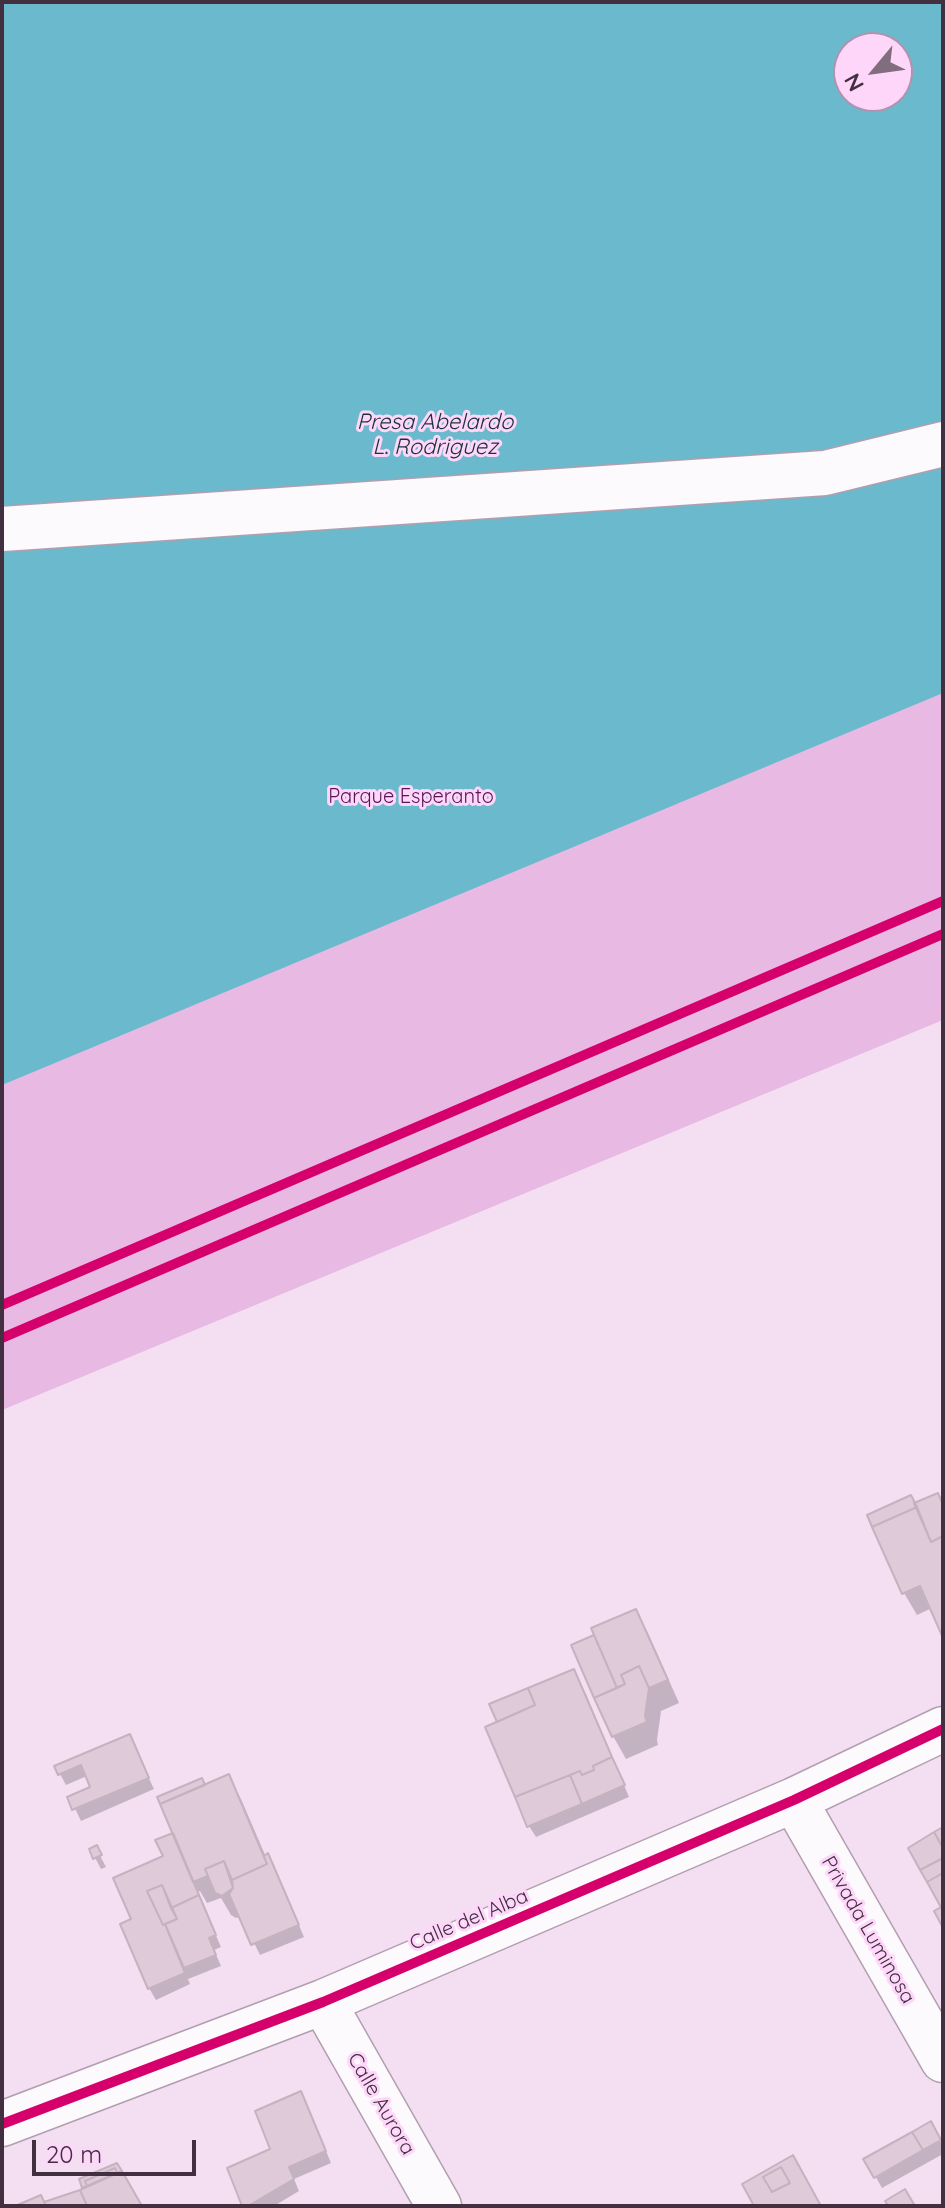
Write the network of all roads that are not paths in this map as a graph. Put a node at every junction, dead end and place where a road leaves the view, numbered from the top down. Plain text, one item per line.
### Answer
1 (943, 444) edge
2 (2, 529) edge
3 (943, 1729) edge
4 (794, 1800) junction
5 (323, 2002) junction
6 (943, 2060) edge
7 (2, 2124) edge
8 (439, 2206) edge

1 - 2 street
3 - 4 street, Calle del Alba
4 - 5 street, Calle del Alba
4 - 6 street, Privada Luminosa
5 - 7 street, Calle del Alba
5 - 8 street, Calle Aurora

